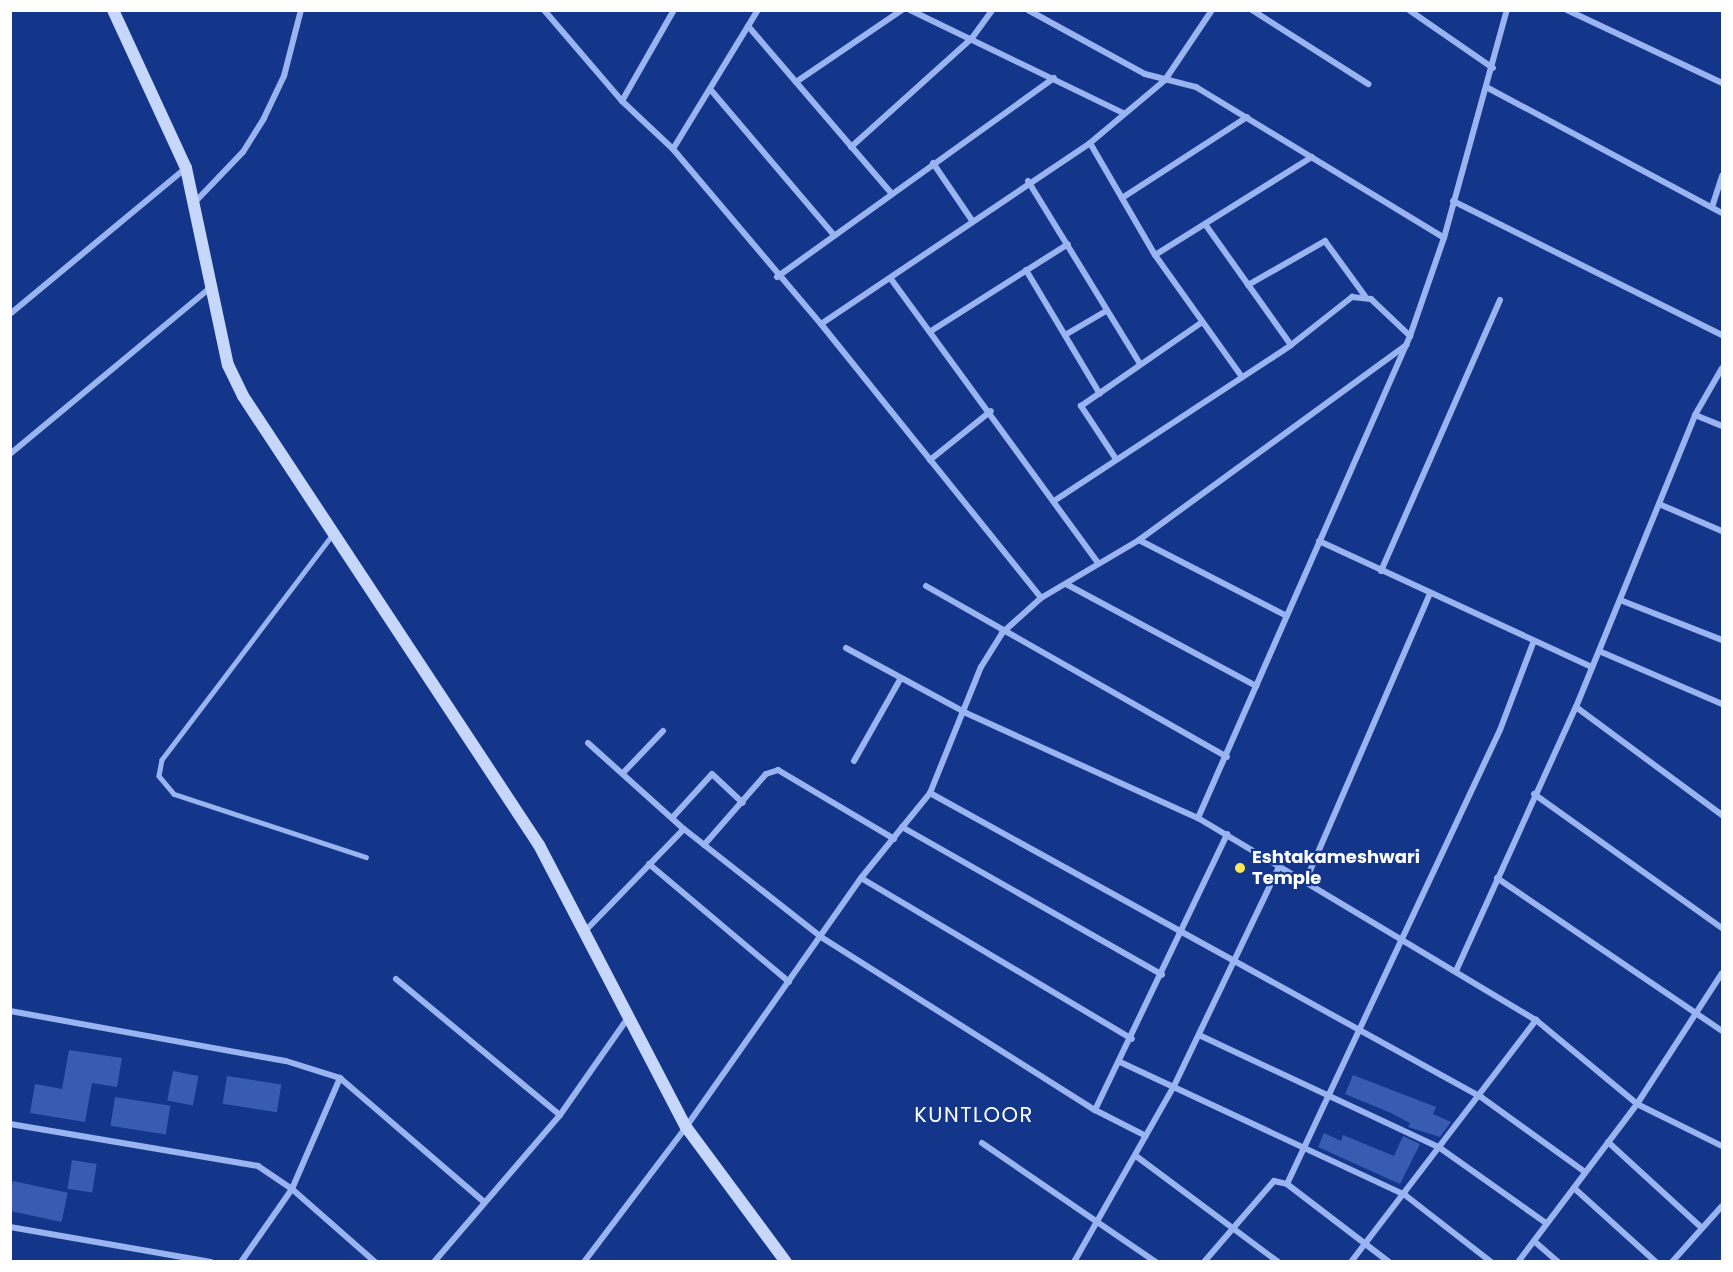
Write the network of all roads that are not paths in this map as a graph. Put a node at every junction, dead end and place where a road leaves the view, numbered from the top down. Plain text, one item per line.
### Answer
1 (113, 10) edge
2 (301, 10) edge
3 (544, 10) edge
4 (674, 10) edge
5 (758, 10) edge
6 (902, 10) edge
7 (910, 10) edge
8 (992, 10) edge
9 (1028, 10) edge
10 (1212, 10) edge
11 (1251, 10) edge
12 (1409, 10) edge
13 (1507, 10) edge
14 (1567, 10) edge
15 (748, 26) junction
16 (972, 38) junction
17 (1493, 68) junction
18 (1054, 78) junction
19 (1165, 80) junction
20 (796, 82) junction
21 (1722, 83) edge
22 (1368, 84) dead end
23 (1488, 88) junction
24 (710, 89) junction
25 (622, 101) junction
26 (1123, 113) junction
27 (1247, 117) junction
28 (1090, 142) junction
29 (851, 147) junction
30 (673, 149) junction
31 (1312, 157) junction
32 (933, 163) junction
33 (186, 168) junction
34 (1722, 176) edge
35 (1028, 181) junction
36 (891, 193) junction
37 (1122, 198) junction
38 (1453, 201) junction
39 (195, 202) junction
40 (1712, 207) junction
41 (1722, 213) edge
42 (971, 219) junction
43 (1205, 224) junction
44 (834, 235) junction
45 (1444, 238) junction
46 (1068, 244) junction
47 (1155, 255) junction
48 (1026, 270) junction
49 (777, 277) junction
50 (891, 279) junction
51 (1248, 285) junction
52 (213, 286) junction
53 (1365, 296) junction
54 (1500, 300) dead end
55 (1106, 311) junction
56 (10, 314) edge
57 (1201, 323) junction
58 (822, 324) junction
59 (931, 331) junction
60 (1065, 335) junction
61 (1722, 335) edge
62 (1410, 336) junction
63 (1291, 345) junction
64 (1406, 345) junction
65 (1139, 362) junction
66 (1722, 368) edge
67 (1242, 377) junction
68 (1100, 394) junction
69 (991, 411) junction
70 (1695, 415) junction
71 (1722, 426) edge
72 (10, 454) edge
73 (1116, 459) junction
74 (930, 460) junction
75 (1057, 499) junction
76 (1659, 504) junction
77 (1722, 531) edge
78 (332, 536) junction
79 (1139, 540) junction
80 (1319, 541) junction
81 (1097, 561) junction
82 (1381, 571) junction
83 (1066, 584) junction
84 (926, 586) dead end
85 (1430, 594) junction
86 (1041, 598) junction
87 (1620, 600) junction
88 (1287, 616) junction
89 (1002, 633) junction
90 (1722, 640) edge
91 (1533, 643) junction
92 (846, 648) dead end
93 (1599, 651) junction
94 (1592, 667) junction
95 (901, 678) junction
96 (1256, 687) junction
97 (1722, 704) edge
98 (1576, 707) junction
99 (966, 713) junction
100 (663, 731) dead end
101 (588, 742) dead end
102 (1227, 757) junction
103 (854, 761) dead end
104 (623, 773) junction
105 (930, 793) junction
106 (1534, 794) junction
107 (743, 803) junction
108 (1722, 815) edge
109 (672, 818) junction
110 (1198, 818) junction
111 (902, 827) junction
112 (684, 829) junction
113 (1227, 834) junction
114 (894, 839) junction
115 (704, 844) junction
116 (366, 857) dead end
117 (649, 864) junction
118 (1280, 865) junction
119 (861, 878) junction
120 (1497, 878) junction
121 (1306, 880) junction
122 (587, 928) junction
123 (1722, 928) edge
124 (1181, 933) junction
125 (821, 937) junction
126 (1404, 939) junction
127 (1233, 959) junction
128 (1456, 971) junction
129 (1722, 973) edge
130 (1162, 975) junction
131 (396, 979) dead end
132 (789, 982) junction
133 (10, 1011) edge
134 (1694, 1012) junction
135 (628, 1018) junction
136 (1536, 1020) junction
137 (1359, 1031) junction
138 (1722, 1031) edge
139 (1199, 1035) junction
140 (1132, 1039) junction
141 (1120, 1062) junction
142 (340, 1078) junction
143 (1174, 1086) junction
144 (1330, 1095) junction
145 (1481, 1097) junction
146 (1637, 1104) junction
147 (1095, 1110) junction
148 (560, 1114) junction
149 (10, 1124) edge
150 (686, 1127) junction
151 (1146, 1136) junction
152 (1608, 1142) junction
153 (982, 1143) dead end
154 (1722, 1146) edge
155 (1304, 1148) junction
156 (1440, 1148) junction
157 (1136, 1156) junction
158 (1585, 1172) junction
159 (1287, 1184) junction
160 (1574, 1188) junction
161 (292, 1189) junction
162 (1404, 1195) junction
163 (484, 1202) junction
164 (1722, 1206) edge
165 (1100, 1222) junction
166 (1546, 1223) junction
167 (1232, 1226) junction
168 (10, 1227) edge
169 (1702, 1228) junction
170 (1534, 1241) junction
171 (1366, 1243) junction
172 (211, 1262) edge
173 (241, 1262) edge
174 (375, 1262) edge
175 (434, 1262) edge
176 (584, 1262) edge
177 (786, 1262) edge
178 (1074, 1262) edge
179 (1156, 1262) edge
180 (1204, 1262) edge
181 (1278, 1262) edge
182 (1351, 1262) edge
183 (1389, 1262) edge
184 (1491, 1262) edge
185 (1518, 1262) edge
186 (1558, 1262) edge
187 (1656, 1262) edge
188 (1672, 1262) edge

1 - 33 street
2 - 39 street
3 - 25 street
4 - 25 street
5 - 15 street
6 - 20 street
7 - 16 street
8 - 16 street
9 - 19 street
10 - 19 street
11 - 22 street
12 - 17 street
13 - 17 street
14 - 21 street
15 - 20 street
15 - 24 street
16 - 18 street
16 - 29 street
17 - 23 street
18 - 26 street
18 - 32 street
19 - 26 street
19 - 27 street
20 - 29 street
23 - 38 street
23 - 40 street
24 - 30 street
24 - 44 street
25 - 30 street
26 - 28 street
27 - 31 street
27 - 37 street
28 - 35 street
28 - 37 street
29 - 36 street
30 - 49 street
31 - 43 street
31 - 45 street
32 - 36 street
32 - 42 street
33 - 39 street
33 - 56 street
34 - 40 street
35 - 42 street
35 - 46 street
36 - 44 street
37 - 47 street
38 - 45 street
38 - 61 street
39 - 52 street
40 - 41 street
42 - 50 street
43 - 47 street
43 - 51 street
44 - 49 street
45 - 62 street
46 - 48 street
46 - 55 street
47 - 57 street
48 - 59 street
48 - 60 street
49 - 58 street
50 - 58 street
50 - 59 street
51 - 53 street
51 - 63 street
52 - 72 street
52 - 78 street
53 - 62 street
53 - 63 street
54 - 82 street
55 - 60 street
55 - 65 street
57 - 65 street
57 - 67 street
58 - 74 street
59 - 69 street
60 - 68 street
62 - 64 street
63 - 67 street
64 - 79 street
64 - 80 street
65 - 68 street
66 - 70 street
67 - 73 street
68 - 73 street
69 - 74 street
69 - 75 street
70 - 71 street
70 - 76 street
73 - 75 street
74 - 86 street
75 - 81 street
76 - 77 street
76 - 87 street
78 - 116 lane
78 - 122 street
79 - 81 street
79 - 88 street
80 - 82 street
80 - 88 street
81 - 83 street
82 - 85 street
83 - 86 street
83 - 96 street
84 - 89 street
85 - 91 street
85 - 121 street
86 - 89 street
87 - 90 street
87 - 93 street
88 - 96 street
89 - 99 street
89 - 102 street
91 - 94 street
91 - 126 street
92 - 95 street
93 - 94 street
93 - 97 street
94 - 98 street
95 - 99 street
95 - 103 street
96 - 102 street
98 - 106 street
98 - 108 street
99 - 105 street
99 - 110 street
100 - 104 street
101 - 104 street
102 - 110 street
104 - 109 street
105 - 111 street
105 - 124 street
106 - 120 street
106 - 123 street
107 - 109 street
107 - 114 street
107 - 115 street
109 - 112 street
110 - 113 street
111 - 114 street
111 - 130 street
112 - 115 street
112 - 117 street
113 - 118 street
113 - 124 street
114 - 119 street
115 - 125 street
117 - 122 street
117 - 132 street
118 - 121 street
118 - 127 street
119 - 125 street
119 - 140 street
120 - 128 street
120 - 134 street
121 - 126 street
122 - 135 street
124 - 127 street
124 - 130 street
125 - 132 street
125 - 147 street
126 - 128 street
126 - 137 street
127 - 137 street
127 - 139 street
128 - 136 street
129 - 134 street
130 - 140 street
131 - 148 street
132 - 150 street
133 - 142 street
134 - 138 street
134 - 146 street
135 - 148 street
135 - 150 street
136 - 145 street
136 - 146 street
137 - 144 street
137 - 145 street
139 - 143 street
139 - 144 street
140 - 141 street
141 - 143 street
141 - 147 street
142 - 161 street
142 - 163 street
143 - 151 street
143 - 155 street
144 - 155 street
144 - 156 street
145 - 156 street
145 - 158 street
146 - 152 street
146 - 154 street
147 - 151 street
148 - 163 street
149 - 161 street
150 - 176 street
150 - 177 street
151 - 157 street
152 - 158 street
152 - 169 street
153 - 165 street
155 - 159 street
155 - 162 street
156 - 162 street
156 - 166 street
157 - 165 street
157 - 167 street
158 - 160 street
159 - 167 street
159 - 171 street
160 - 166 street
160 - 187 street
161 - 173 street
161 - 174 street
162 - 171 street
162 - 184 street
163 - 175 street
164 - 169 street
165 - 178 street
165 - 179 street
166 - 170 street
167 - 180 street
167 - 181 street
168 - 172 street
169 - 188 street
170 - 185 street
170 - 186 street
171 - 182 street
171 - 183 street

